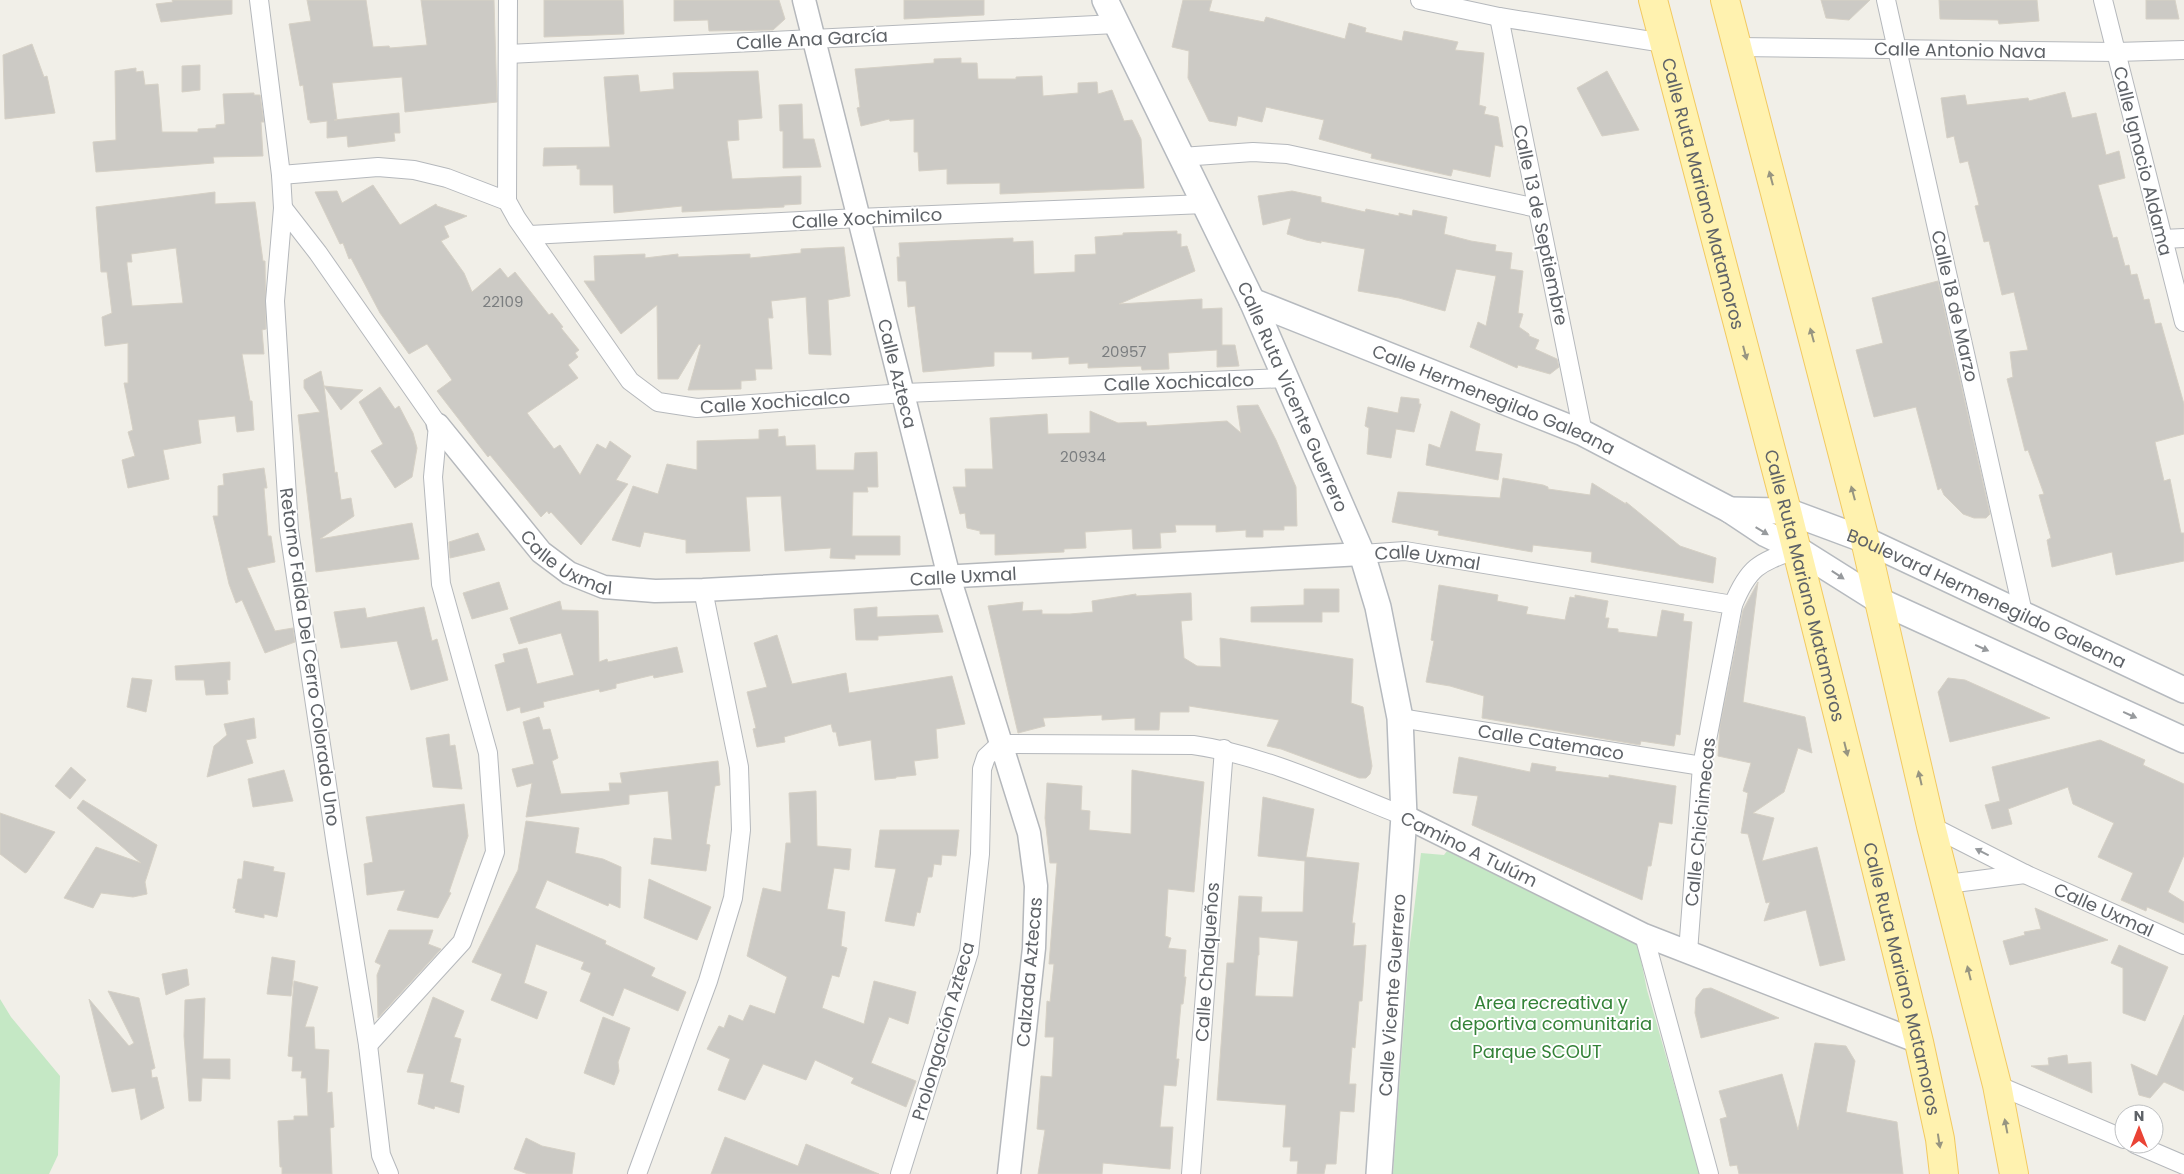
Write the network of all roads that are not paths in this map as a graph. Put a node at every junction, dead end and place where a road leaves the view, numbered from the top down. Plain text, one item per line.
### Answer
1 (259, 0) edge
2 (508, 0) edge
3 (804, 0) edge
4 (1105, 0) edge
5 (1420, 0) edge
6 (1653, 0) edge
7 (1725, 0) edge
8 (1886, 0) edge
9 (2103, 0) edge
10 (1499, 17) junction
11 (1116, 24) junction
12 (814, 39) junction
13 (1664, 43) junction
14 (1736, 47) junction
15 (1898, 49) junction
16 (2184, 50) edge
17 (2116, 52) junction
18 (508, 54) junction
19 (1180, 157) junction
20 (281, 175) junction
21 (506, 201) junction
22 (1205, 204) junction
23 (283, 208) junction
24 (1537, 208) junction
25 (858, 218) junction
26 (530, 235) junction
27 (2184, 238) edge
28 (2163, 239) junction
29 (1252, 300) junction
30 (2184, 322) edge
31 (1286, 378) junction
32 (904, 393) junction
33 (438, 425) junction
34 (1583, 433) junction
35 (1730, 510) junction
36 (1787, 511) junction
37 (1865, 540) junction
38 (1797, 549) junction
39 (1362, 554) junction
40 (949, 577) junction
41 (703, 590) junction
42 (1878, 600) junction
43 (1733, 605) junction
44 (2023, 613) junction
45 (2184, 690) edge
46 (1400, 718) junction
47 (2184, 740) edge
48 (1000, 744) junction
49 (1224, 749) junction
50 (1702, 766) junction
51 (1404, 816) junction
52 (1931, 826) junction
53 (2025, 874) junction
54 (1947, 884) junction
55 (1644, 935) junction
56 (2184, 944) edge
57 (1688, 952) junction
58 (1919, 1042) junction
59 (368, 1045) junction
60 (1997, 1085) junction
61 (2114, 1136) edge
62 (381, 1154) junction
63 (2158, 1154) edge
64 (2184, 1165) edge
65 (378, 1174) edge
66 (388, 1174) edge
67 (638, 1174) edge
68 (900, 1174) edge
69 (1009, 1174) edge
70 (1191, 1174) edge
71 (1379, 1174) edge
72 (1709, 1174) edge
73 (1944, 1174) edge
74 (2014, 1174) edge

1 - 20 street, Retorno Falda Del Cerro Colorado Uno
2 - 18 street
3 - 12 street, Calle Azteca
4 - 11 main road, Calle Ruta Vicente Guerrero
5 - 10 street
6 - 13 main road, Calle Ruta Mariano Matamoros
7 - 14 main road
8 - 15 street, Calle 18 de Marzo
9 - 17 street, Calle Ignacio Aldama
10 - 13 street
10 - 24 street, Calle 13 de Septiembre
11 - 12 street, Calle Ana García
11 - 19 main road, Calle Ruta Vicente Guerrero
12 - 18 street, Calle Ana García
12 - 25 street, Calle Azteca
13 -> 36 main road, Calle Ruta Mariano Matamoros
14 - 15 street, Calle Antonio Nava
37 -> 14 main road
15 - 17 street, Calle Antonio Nava
15 - 44 street, Calle 18 de Marzo
16 - 17 street, Calle Antonio Nava
17 - 28 street, Calle Ignacio Aldama
18 - 21 street
19 - 22 main road, Calle Ruta Vicente Guerrero
19 - 24 street
20 - 21 street
20 - 23 street, Retorno Falda Del Cerro Colorado Uno
21 - 26 street, Calle Xochicalco
22 - 25 street, Calle Xochimilco
22 - 29 main road, Calle Ruta Vicente Guerrero
23 - 33 street, Calle Uxmal
23 - 59 street, Retorno Falda Del Cerro Colorado Uno
24 - 34 street, Calle 13 de Septiembre
25 - 26 street, Calle Xochimilco
25 - 32 street, Calle Azteca
26 - 32 street, Calle Xochicalco
27 - 28 street
28 - 30 street, Calle Ignacio Aldama
29 - 31 main road, Calle Ruta Vicente Guerrero
29 - 34 main road, Calle Hermenegildo Galeana
31 - 32 street, Calle Xochicalco
31 - 39 main road, Calle Ruta Vicente Guerrero
32 - 40 street, Calle Azteca
33 - 41 street, Calle Uxmal
33 - 59 street
34 - 35 main road, Calle Hermenegildo Galeana
35 - 36 main road, Calle Hermenegildo Galeana
35 -> 38 main road, Calle Hermenegildo Galeana
36 - 37 main road, Boulevard Hermenegildo Galeana
36 - 38 main road, Calle Ruta Mariano Matamoros
37 - 42 main road
37 - 44 main road, Boulevard Hermenegildo Galeana
38 -> 42 main road
38 - 43 street
38 -> 58 main road, Calle Ruta Mariano Matamoros
39 - 40 street, Calle Uxmal
39 - 43 street, Calle Uxmal
39 - 46 main road, Calle Ruta Vicente Guerrero
40 - 41 street, Calle Uxmal
40 - 48 street, Calle Azteca
41 - 67 street
42 -> 47 main road
52 -> 42 main road
43 - 50 street, Calle Chichimecas
44 - 45 main road, Boulevard Hermenegildo Galeana
46 - 50 street, Calle Catemaco
46 - 51 main road, Calle Ruta Vicente Guerrero
48 - 49 street, Camino A Tulúm
48 - 68 street, Prolongación Azteca
48 - 69 street, Calzada Aztecas
49 - 51 street, Camino A Tulúm
49 - 70 street, Calle Chalqueños
50 - 57 street, Calle Chichimecas
51 - 55 street, Camino A Tulúm
51 - 71 main road, Calle Vicente Guerrero
53 -> 52 street, Calle Uxmal
52 - 54 main road
53 - 54 street
53 - 56 street, Calle Uxmal
60 -> 54 main road
55 - 57 street, Camino A Tulúm
55 - 72 street
57 - 58 street, Camino A Tulúm
58 -> 73 main road, Calle Ruta Mariano Matamoros
59 - 62 street, Retorno Falda Del Cerro Colorado Uno
60 - 61 street
74 -> 60 main road
62 - 65 street
62 - 66 street
63 - 64 street

